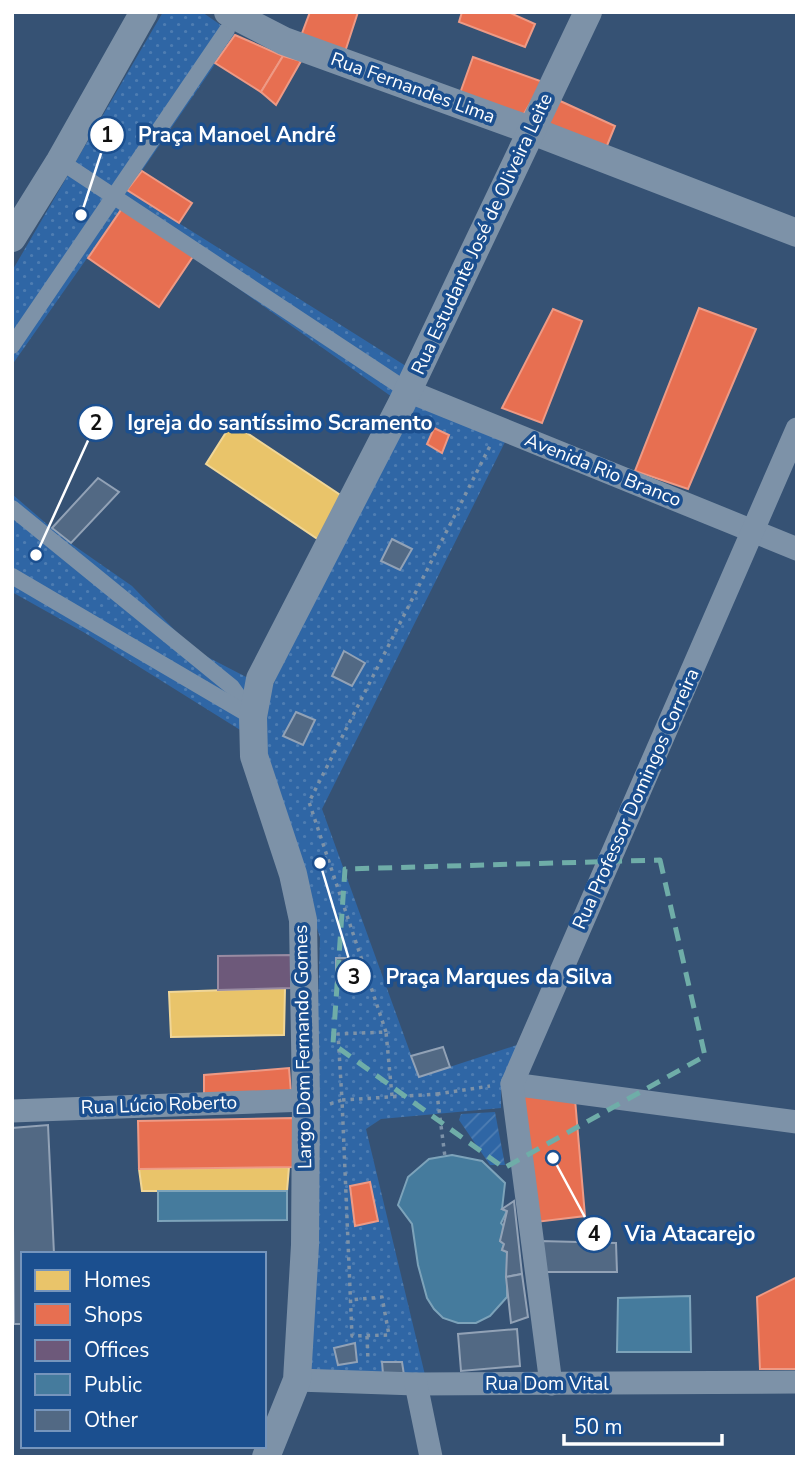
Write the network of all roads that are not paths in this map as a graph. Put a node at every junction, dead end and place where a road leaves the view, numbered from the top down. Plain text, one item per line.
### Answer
1 (144, 12) edge
2 (589, 12) edge
3 (228, 21) edge
4 (530, 130) junction
5 (60, 161) junction
6 (117, 196) junction
7 (797, 233) edge
8 (12, 237) edge
9 (12, 346) edge
10 (408, 391) junction
11 (797, 429) edge
12 (12, 508) edge
13 (753, 532) junction
14 (797, 549) edge
15 (12, 576) edge
16 (260, 679) joint
17 (253, 717) junction
18 (512, 1084) junction
19 (305, 1106) junction
20 (12, 1111) edge
21 (797, 1122) edge
22 (297, 1380) junction
23 (797, 1382) edge
24 (416, 1384) junction
25 (551, 1384) junction
26 (267, 1457) edge
27 (432, 1457) edge

1 - 5 street
2 - 4 street, Rua Estudante José de Oliveira Leite
3 - 4 street, Rua Fernandes Lima
3 - 6 street
4 - 7 street, Rua Fernandes Lima
4 - 10 street, Rua Estudante José de Oliveira Leite
5 - 6 street
5 - 8 street
6 - 9 street
6 - 10 street
10 - 13 street, Avenida Rio Branco
10 - 16 street, Rua Estudante José de Oliveira Leite
11 - 13 street, Rua Professor Domingos Correira
12 - 17 street
13 - 14 street, Avenida Rio Branco
13 - 18 street, Rua Professor Domingos Correira
15 - 17 street
16 - 17 street, Largo Dom Fernando Gomes
17 - 19 street, Largo Dom Fernando Gomes
18 - 21 street
18 - 25 street
19 - 20 street, Rua Lúcio Roberto
19 - 22 street, Largo Dom Fernando Gomes
22 - 24 street, Rua Dom Vital
22 - 26 street, Largo Dom Fernando Gomes
23 - 25 street, Rua Dom Vital
24 - 25 street, Rua Dom Vital
24 - 27 street

